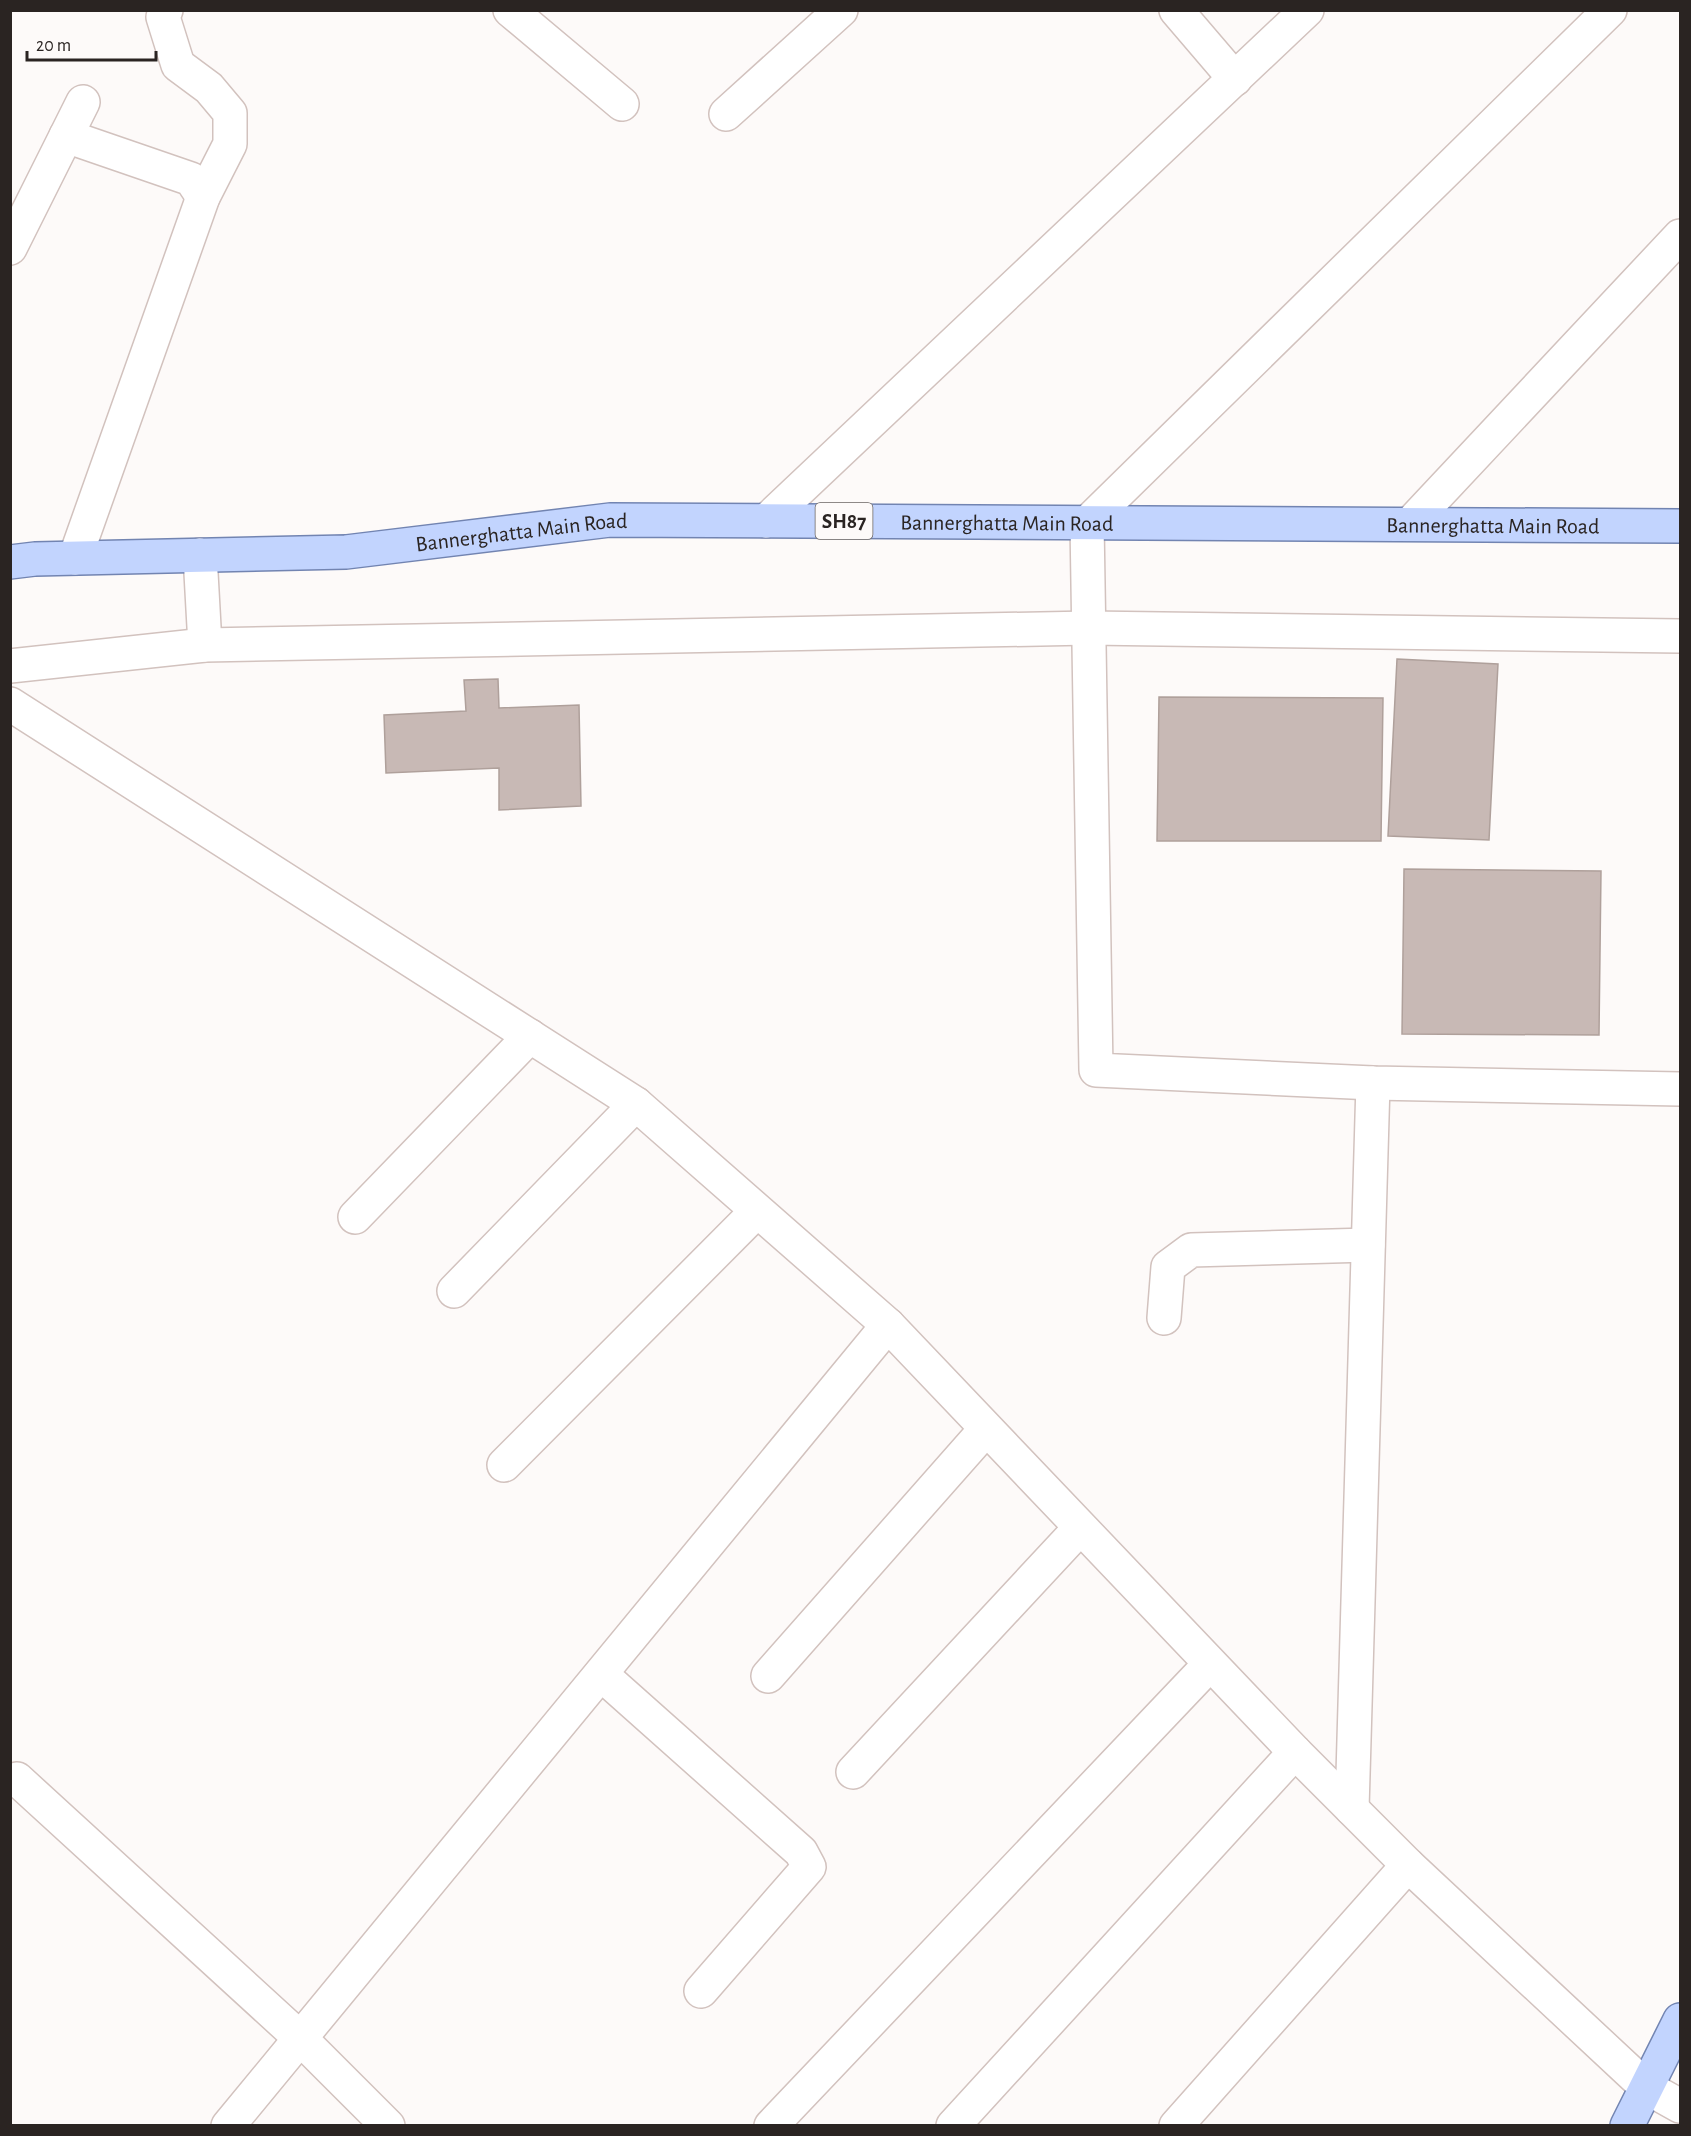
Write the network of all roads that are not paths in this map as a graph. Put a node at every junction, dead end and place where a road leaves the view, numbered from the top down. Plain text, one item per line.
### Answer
1 (166, 10) edge
2 (510, 10) edge
3 (841, 10) edge
4 (1176, 10) edge
5 (1307, 10) edge
6 (1610, 10) edge
7 (1235, 79) junction
8 (82, 102) dead end
9 (622, 104) dead end
10 (726, 114) dead end
11 (66, 136) junction
12 (203, 197) junction
13 (1680, 236) edge
14 (10, 248) edge
15 (766, 521) junction
16 (1087, 523) junction
17 (1410, 524) junction
18 (1680, 526) edge
19 (200, 555) junction
20 (75, 558) junction
21 (10, 562) edge
22 (1089, 628) junction
23 (1680, 636) edge
24 (205, 645) junction
25 (10, 666) edge
26 (10, 704) edge
27 (530, 1036) junction
28 (1373, 1083) junction
29 (1680, 1089) edge
30 (636, 1104) junction
31 (757, 1211) junction
32 (355, 1217) dead end
33 (1368, 1245) junction
34 (454, 1292) dead end
35 (1164, 1318) dead end
36 (888, 1325) junction
37 (987, 1429) junction
38 (504, 1465) dead end
39 (1080, 1528) junction
40 (1210, 1664) junction
41 (601, 1674) junction
42 (768, 1676) dead end
43 (1295, 1752) junction
44 (853, 1772) dead end
45 (18, 1779) dead end
46 (1352, 1809) junction
47 (1408, 1865) junction
48 (701, 1991) dead end
49 (1680, 2020) edge
50 (300, 2038) junction
51 (1646, 2087) junction
52 (1680, 2106) edge
53 (228, 2126) edge
54 (388, 2126) edge
55 (771, 2126) edge
56 (953, 2126) edge
57 (1176, 2126) edge
58 (1627, 2126) edge

1 - 12 street
2 - 9 street
3 - 10 street
4 - 7 street
5 - 7 street
6 - 16 street
7 - 15 street
8 - 11 street
11 - 12 street
11 - 14 street
12 - 20 street
13 - 17 street
15 - 16 main road, Bannerghatta Main Road / SH87
15 - 19 main road, Bannerghatta Main Road / SH87
16 - 17 main road, Bannerghatta Main Road / SH87
16 - 22 street
17 - 18 main road, Bannerghatta Main Road / SH87
19 - 20 main road, Bannerghatta Main Road / SH87
19 - 24 street
20 - 21 main road, Bannerghatta Main Road / SH87
22 - 23 street
22 - 24 street
22 - 28 street
24 - 25 street
26 - 27 street
27 - 30 street
27 - 32 street
28 - 29 street
28 - 33 street
30 - 31 street
30 - 34 street
31 - 36 street
31 - 38 street
33 - 35 street
33 - 46 street
36 - 37 street
36 - 41 street
37 - 39 street
37 - 42 street
39 - 40 street
39 - 44 street
40 - 43 street
40 - 55 street
41 - 48 street
41 - 50 street
43 - 46 street
43 - 56 street
45 - 50 street
46 - 47 street
47 - 51 street
47 - 57 street
49 - 51 main road
50 - 53 street
50 - 54 street
51 - 52 street
51 - 58 main road

